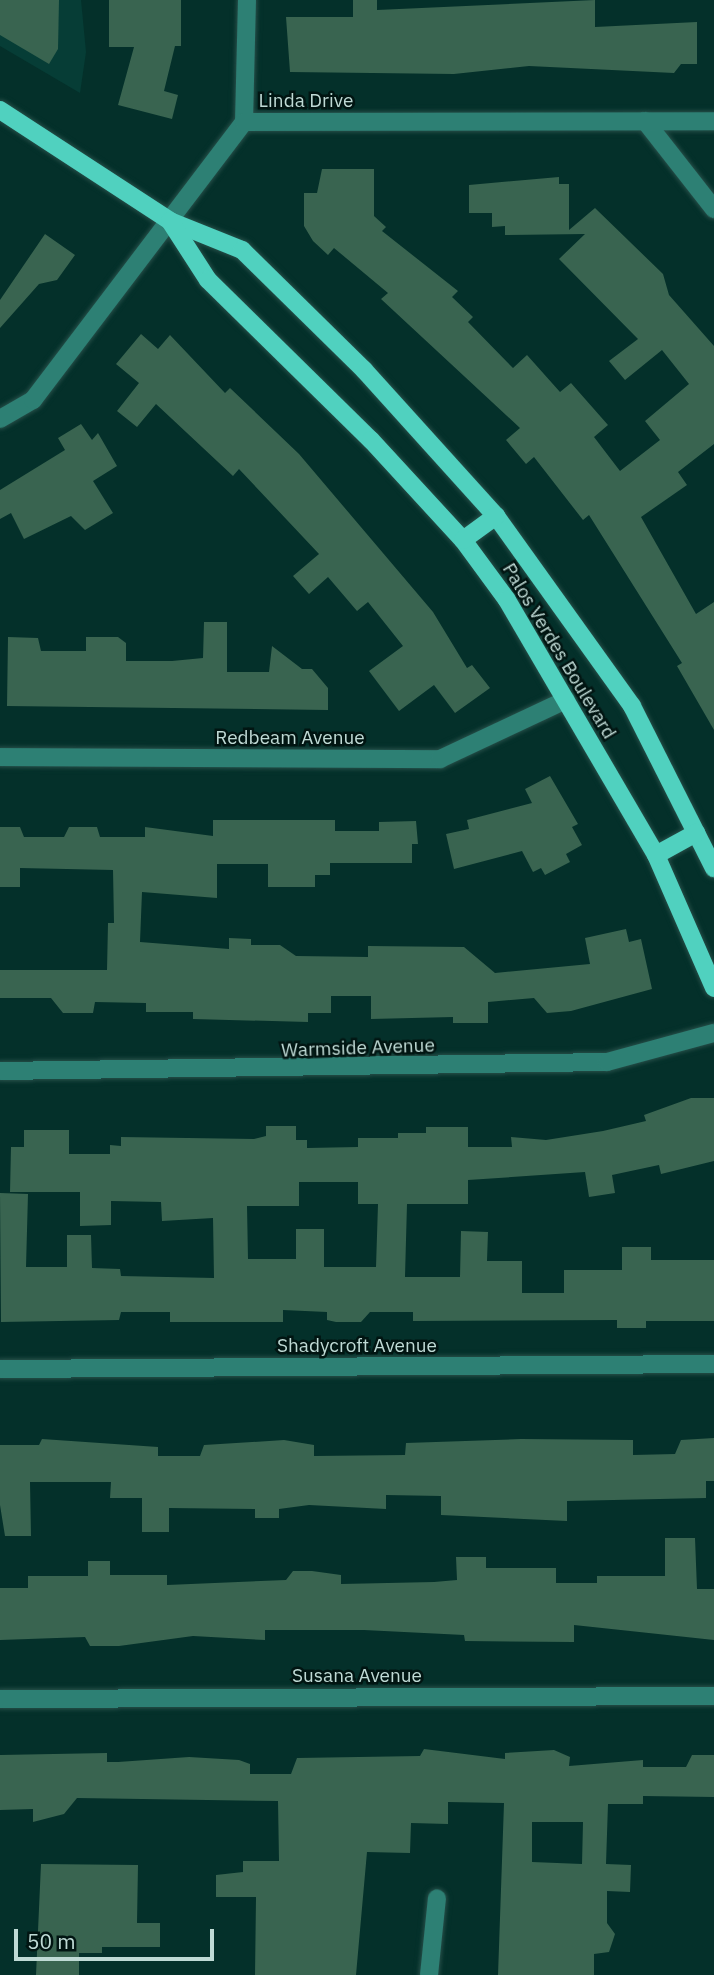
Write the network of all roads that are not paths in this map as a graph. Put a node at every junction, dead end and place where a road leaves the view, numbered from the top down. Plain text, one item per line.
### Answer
1 (247, 0) edge
2 (0, 110) edge
3 (645, 121) junction
4 (714, 121) edge
5 (244, 122) junction
6 (714, 209) edge
7 (170, 221) junction
8 (0, 419) edge
9 (496, 516) junction
10 (463, 540) junction
11 (566, 700) junction
12 (0, 757) edge
13 (696, 833) junction
14 (656, 855) junction
15 (714, 868) edge
16 (714, 988) edge
17 (714, 1033) edge
18 (0, 1071) edge
19 (714, 1364) edge
20 (0, 1369) edge
21 (714, 1696) edge
22 (0, 1699) edge
23 (438, 1898) dead end
24 (429, 1975) edge

1 - 5 street
2 - 7 main road, Palos Verdes Boulevard
3 - 4 street, Linda Drive
3 - 5 street, Linda Drive
3 - 6 street
5 - 7 street, Linda Drive
7 - 8 street, Linda Drive
7 - 9 main road, Palos Verdes Boulevard
7 - 10 main road, Palos Verdes Boulevard
9 - 10 main road
9 - 13 main road, Palos Verdes Boulevard
10 - 11 main road, Palos Verdes Boulevard
11 - 12 street, Redbeam Avenue
11 - 14 main road, Palos Verdes Boulevard
13 - 14 main road
13 - 15 main road, Palos Verdes Boulevard
14 - 16 main road, Palos Verdes Boulevard
17 - 18 street, Warmside Avenue
19 - 20 street, Shadycroft Avenue
21 - 22 street, Susana Avenue
23 - 24 street

